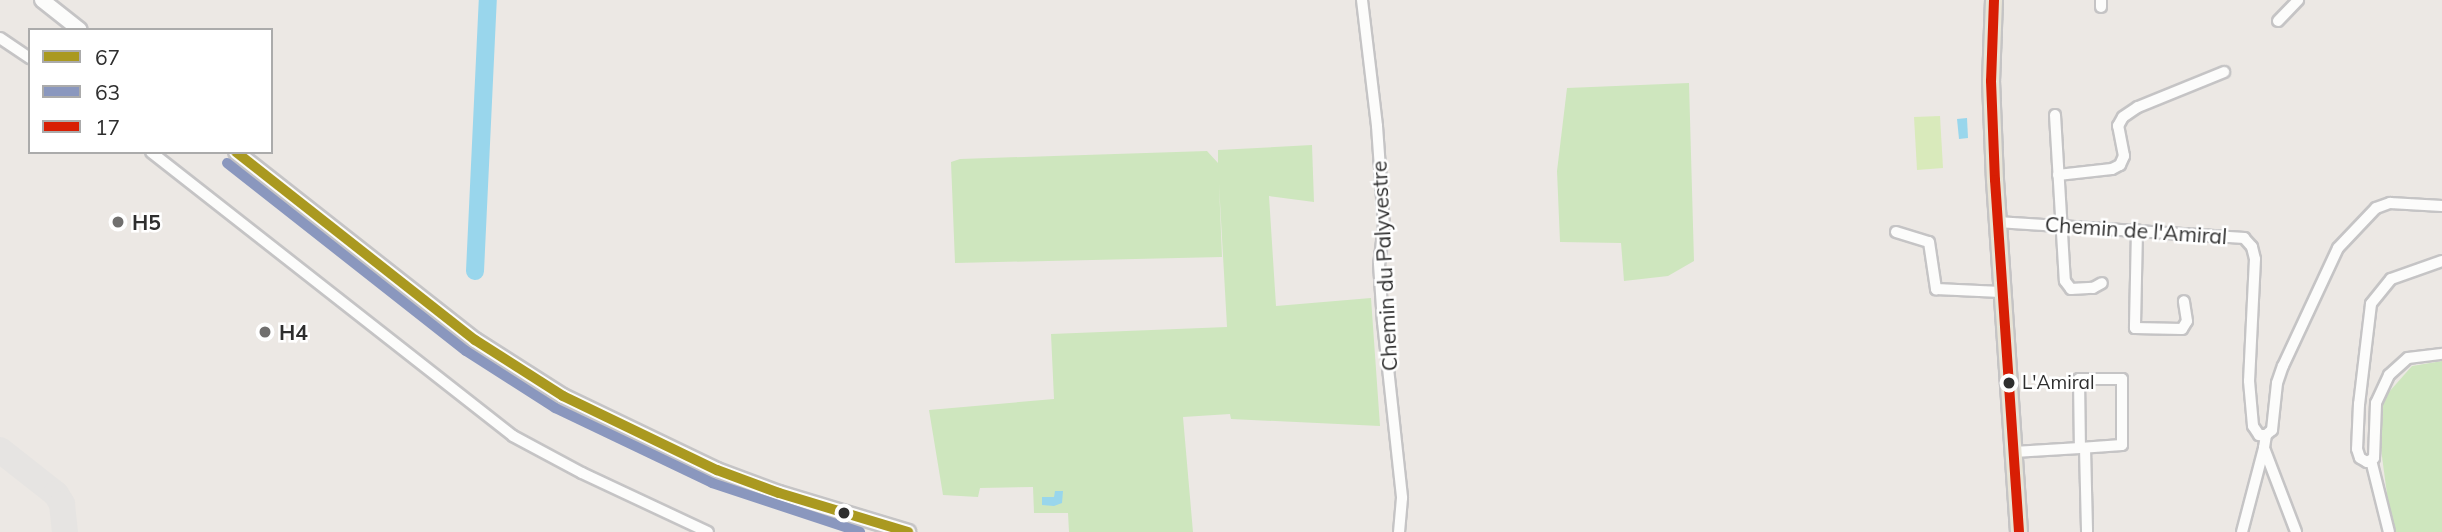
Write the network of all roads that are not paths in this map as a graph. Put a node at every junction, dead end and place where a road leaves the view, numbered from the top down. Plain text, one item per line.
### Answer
1 (42, 0) edge
2 (1362, 0) edge
3 (1994, 0) edge
4 (2298, 0) edge
5 (2278, 21) dead end
6 (77, 28) edge
7 (0, 38) edge
8 (28, 57) edge
9 (2224, 72) dead end
10 (2054, 115) dead end
11 (154, 154) edge
12 (239, 154) edge
13 (2058, 175) junction
14 (2442, 206) edge
15 (1997, 222) junction
16 (2060, 224) junction
17 (2137, 230) junction
18 (1896, 232) dead end
19 (2442, 261) edge
20 (2102, 283) dead end
21 (2001, 292) junction
22 (2184, 301) dead end
23 (2442, 354) edge
24 (2266, 435) junction
25 (2082, 448) junction
26 (2264, 448) junction
27 (2014, 452) junction
28 (2371, 460) junction
29 (708, 532) edge
30 (908, 532) edge
31 (1399, 532) edge
32 (2019, 532) edge
33 (2087, 532) edge
34 (2242, 532) edge
35 (2296, 532) edge
36 (2389, 532) edge

1 - 6 main road
2 - 31 street, Chemin du Palyvestre
3 - 15 main road
4 - 5 street
7 - 8 street
9 - 13 street
10 - 13 street
11 - 29 street
12 - 30 main road
13 - 16 street
14 - 24 street
15 - 16 street, Chemin de l'Amiral
15 - 21 main road
16 - 17 street, Chemin de l'Amiral
16 - 20 street
17 - 22 street
17 - 24 street, Chemin de l'Amiral
18 - 21 street
19 - 28 street
21 - 27 main road
23 - 28 street
24 - 26 street
25 - 25 street
25 - 27 street
25 - 33 street
26 - 34 street
26 - 35 street
27 - 32 main road
28 - 36 street

